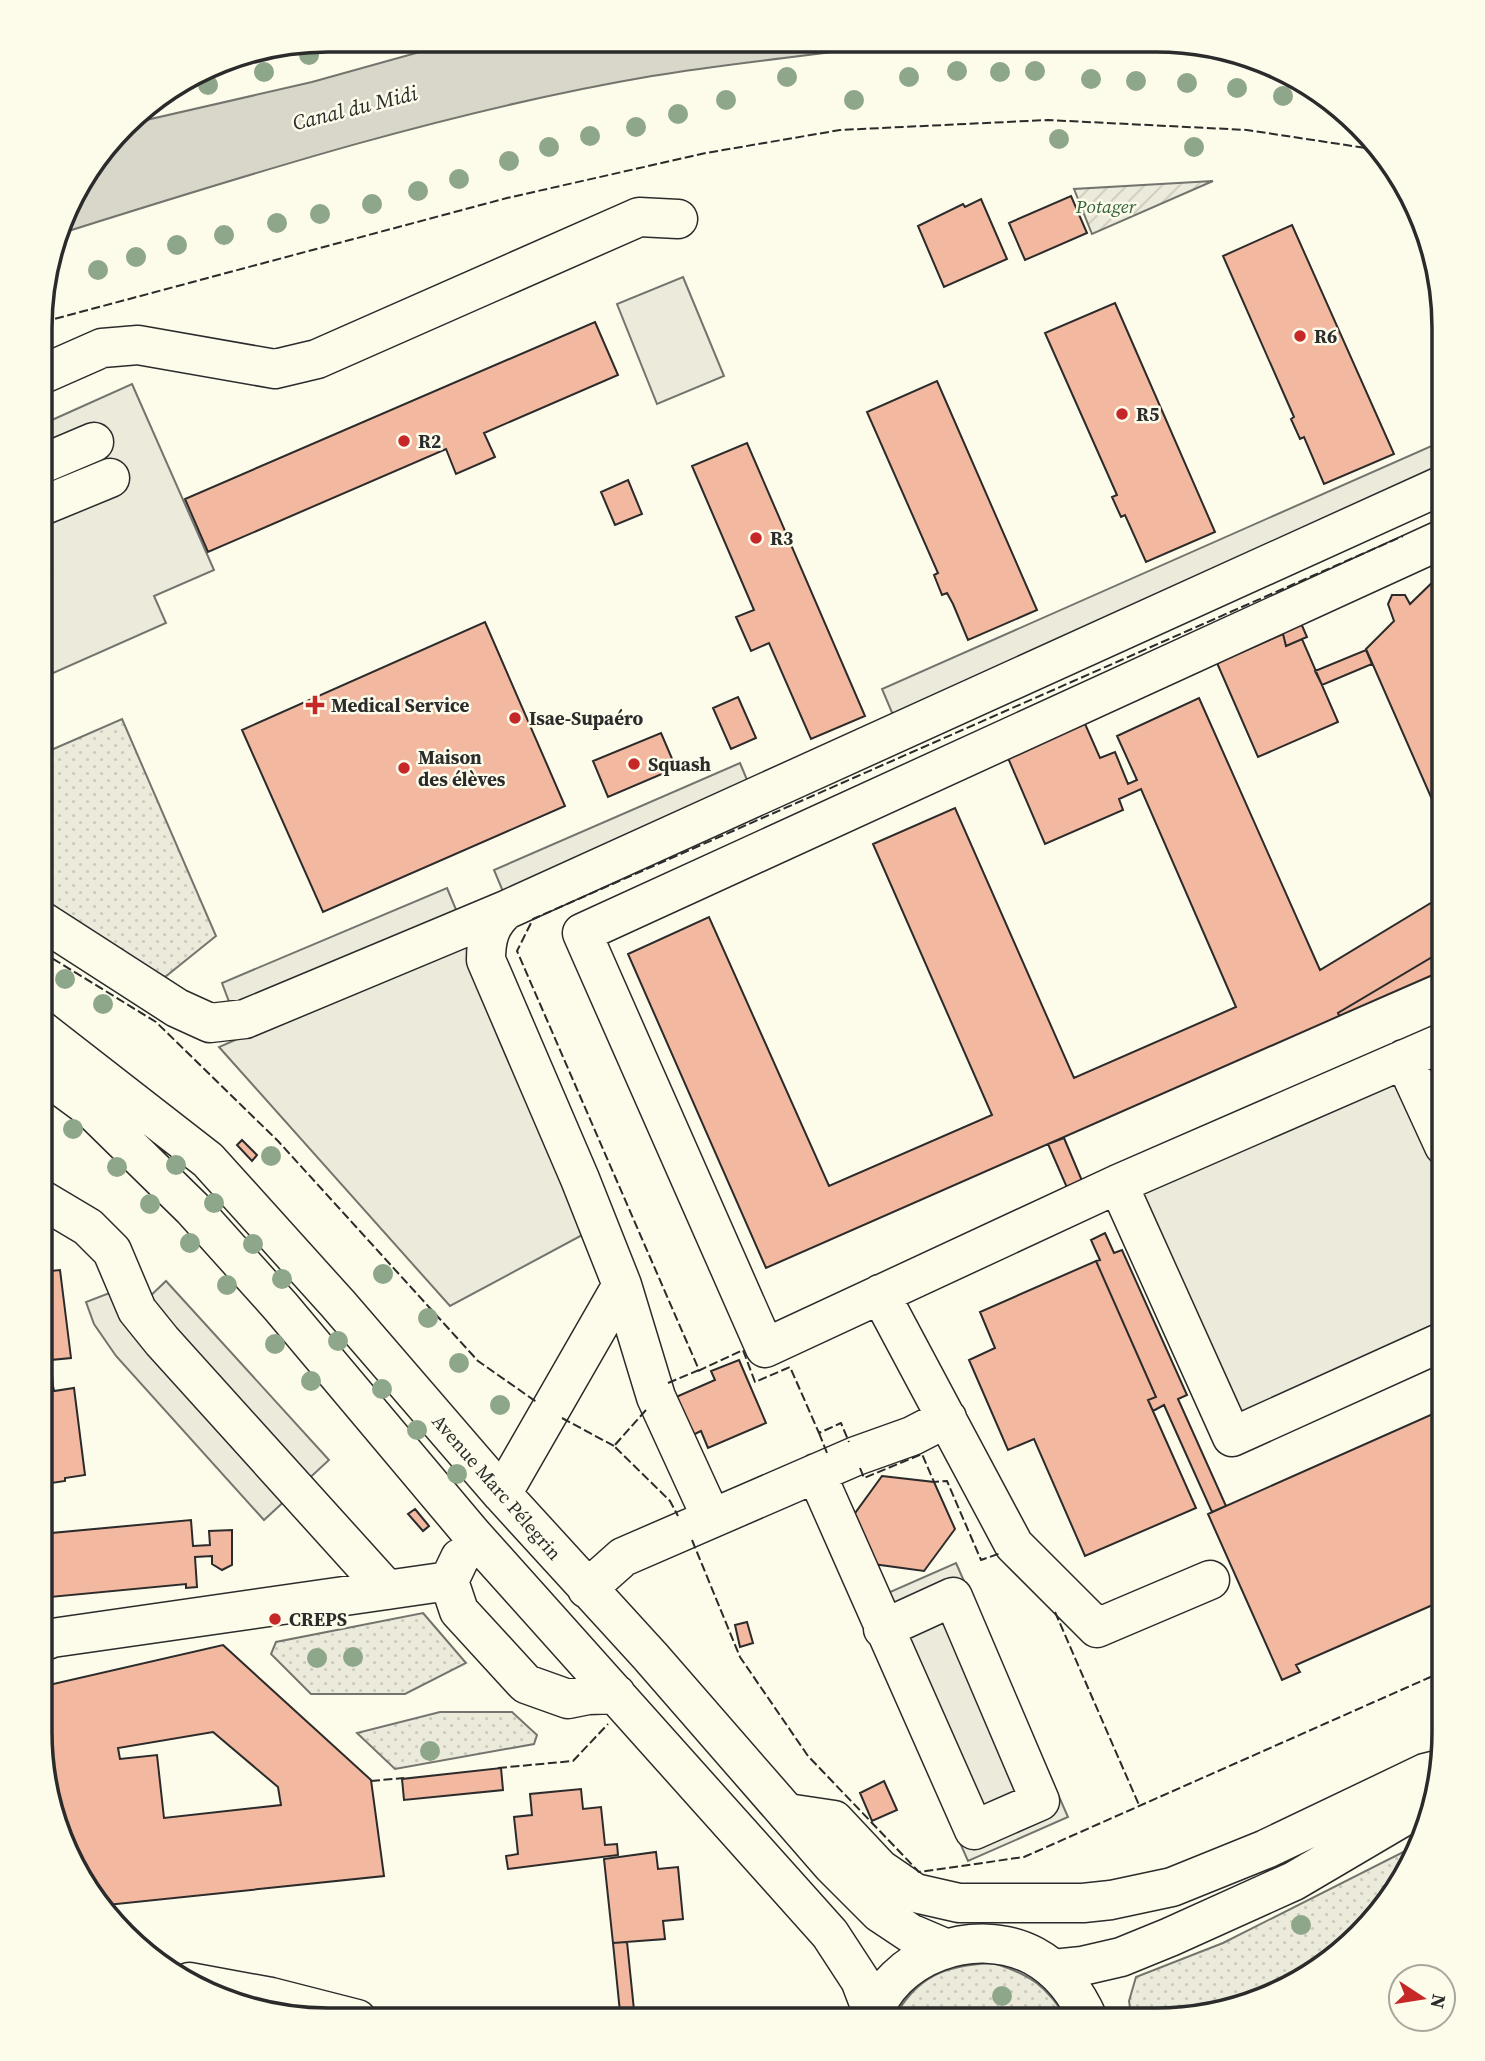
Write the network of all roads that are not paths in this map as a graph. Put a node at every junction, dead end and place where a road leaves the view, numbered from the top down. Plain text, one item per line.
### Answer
1 (678, 219) dead end
2 (52, 370) edge
3 (94, 442) dead end
4 (52, 460) edge
5 (110, 478) dead end
6 (1433, 489) edge
7 (52, 502) edge
8 (1433, 543) edge
9 (506, 910) junction
10 (52, 928) edge
11 (52, 1039) edge
12 (1433, 1047) edge
13 (1404, 1059) junction
14 (52, 1080) edge
15 (1433, 1122) edge
16 (1118, 1184) junction
17 (52, 1205) edge
18 (622, 1285) junction
19 (880, 1294) junction
20 (1433, 1346) edge
21 (947, 1418) junction
22 (817, 1473) junction
23 (502, 1494) junction
24 (711, 1517) junction
25 (471, 1533) junction
26 (1210, 1580) dead end
27 (449, 1581) junction
28 (587, 1589) junction
29 (387, 1590) junction
30 (883, 1629) junction
31 (52, 1638) edge
32 (616, 1695) junction
33 (1429, 1772) edge
34 (1423, 1805) edge
35 (787, 1813) junction
36 (944, 1948) junction
37 (1053, 1969) junction
38 (228, 1989) edge
39 (316, 2008) edge
40 (869, 2008) edge
41 (877, 2008) edge
42 (1083, 2008) edge

1 - 2 street
3 - 4 street
5 - 7 street
6 - 9 street
8 - 19 street
9 - 10 street
9 - 18 street
11 - 23 street, Avenue Marc Pélegrin
12 - 13 street
13 - 15 street
13 - 16 street
14 - 25 street
16 - 19 street
16 - 20 street
17 - 29 street
18 - 23 street
18 - 24 street
19 - 21 street
21 - 22 street
21 - 26 street
22 - 24 street
22 - 30 street
23 - 28 street, Avenue Marc Pélegrin
24 - 28 street
25 - 27 street
25 - 32 street
27 - 29 street
27 - 32 street
28 - 35 street, Avenue Marc Pélegrin
29 - 31 street
30 - 30 street
32 - 40 street
33 - 35 street
34 - 37 street
35 - 36 street, Avenue Marc Pélegrin
36 - 37 street
36 - 41 street
37 - 42 street
38 - 39 street

